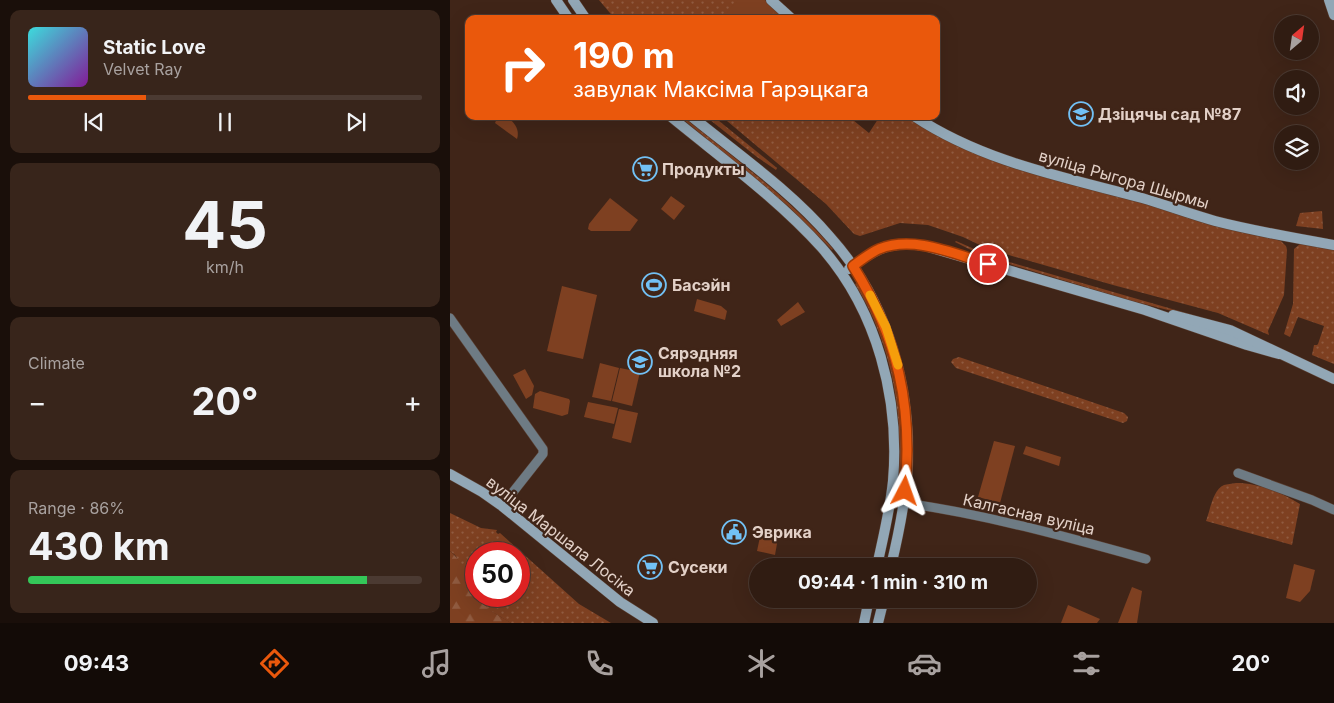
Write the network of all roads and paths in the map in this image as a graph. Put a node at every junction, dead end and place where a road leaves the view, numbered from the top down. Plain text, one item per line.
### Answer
1 (556, 0) edge
2 (573, 0) edge
3 (771, 0) edge
4 (1329, 0) edge
5 (566, 15) edge
6 (583, 15) edge
7 (788, 15) edge
8 (1334, 15) edge
9 (675, 120) edge
10 (697, 120) edge
11 (920, 120) edge
12 (1334, 245) edge
13 (853, 266) junction
14 (842, 274) junction
15 (450, 318) edge
16 (1334, 379) edge
17 (1238, 473) dead end
18 (450, 474) edge
19 (904, 503) junction
20 (502, 506) junction
21 (1334, 510) edge
22 (879, 558) edge
23 (893, 558) edge
24 (1146, 560) dead end
25 (867, 608) edge
26 (882, 608) edge
27 (653, 623) edge
28 (864, 623) edge
29 (878, 623) edge

1 - 5 main road
2 - 6 main road
3 - 7 main road
4 - 8 main road
9 - 14 main road
10 - 13 main road
11 - 12 main road, вуліца Рыгора Шырмы
13 - 14 main road
13 - 16 main road
13 - 19 main road
14 - 22 main road
15 - 20 street
17 - 21 street
18 - 20 main road, вуліца Маршала Лосіка
19 - 23 main road
19 - 24 street, Калгасная вуліца
20 - 27 main road, вуліца Маршала Лосіка
25 - 28 main road
26 - 29 main road

